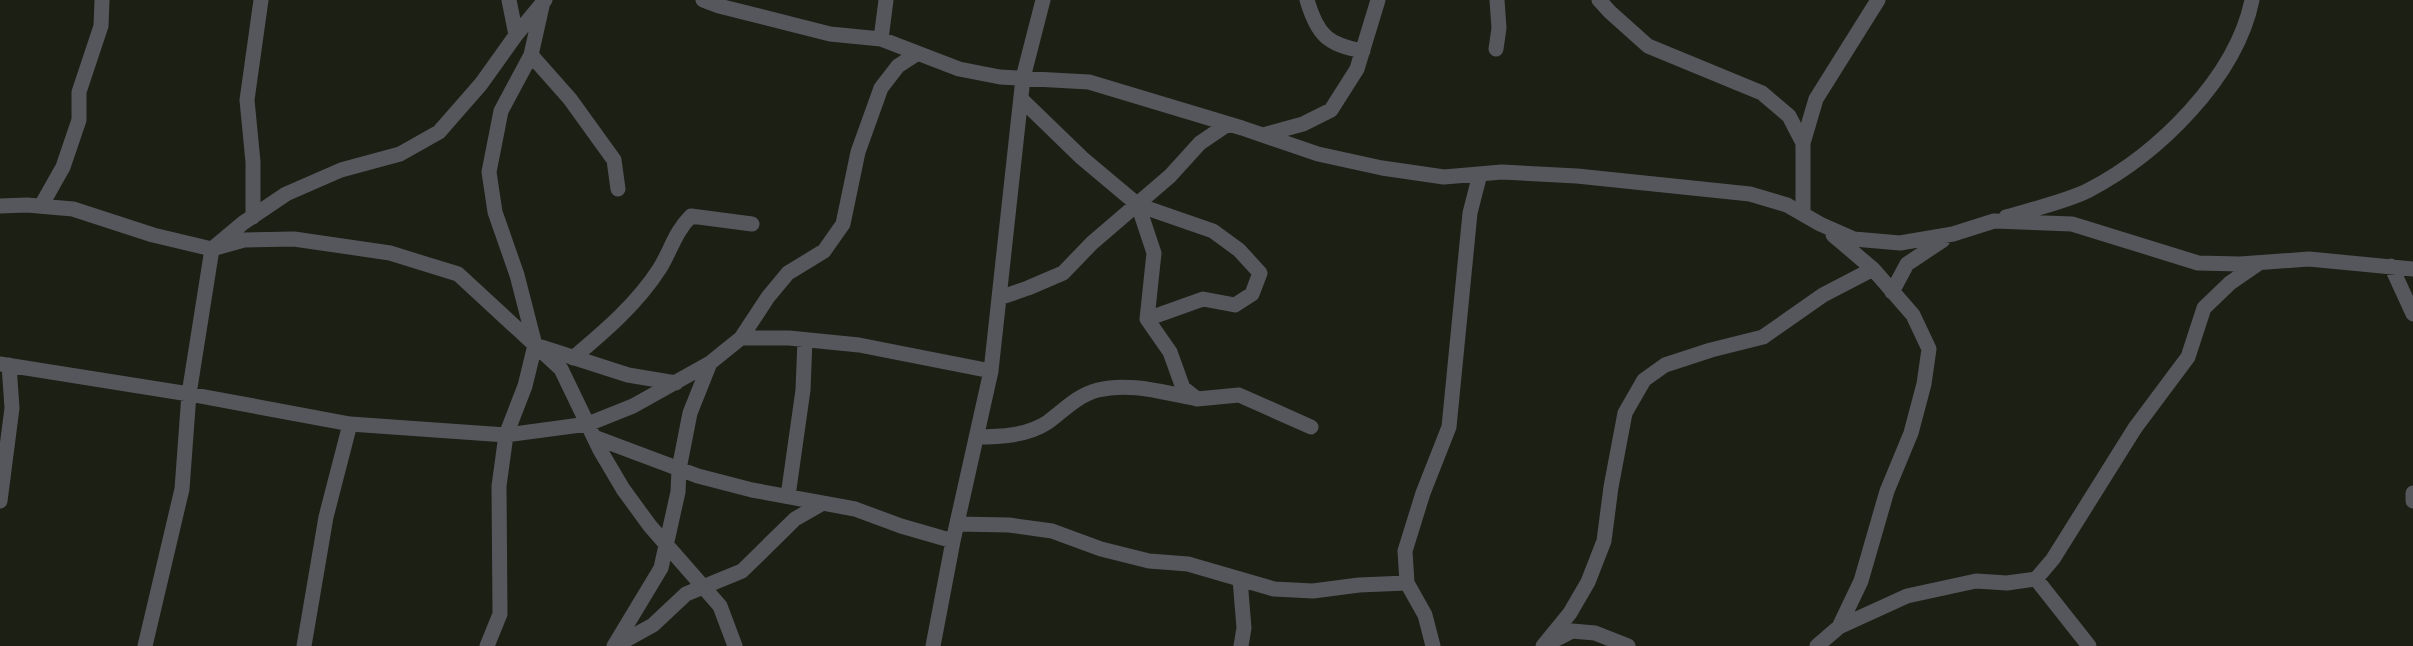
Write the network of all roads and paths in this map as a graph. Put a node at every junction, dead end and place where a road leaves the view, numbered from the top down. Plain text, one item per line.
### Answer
1 (102, 0) edge
2 (261, 0) edge
3 (508, 0) edge
4 (703, 0) edge
5 (886, 0) edge
6 (1043, 0) edge
7 (1307, 0) edge
8 (1378, 0) edge
9 (1497, 0) edge
10 (1599, 0) edge
11 (1878, 0) edge
12 (2252, 0) edge
13 (543, 1) edge
14 (516, 35) junction
15 (882, 39) junction
16 (1496, 49) dead end
17 (1363, 51) junction
18 (918, 53) junction
19 (531, 55) junction
20 (1023, 78) junction
21 (1021, 99) junction
22 (1228, 124) junction
23 (1263, 135) junction
24 (1803, 143) junction
25 (1480, 174) junction
26 (618, 189) dead end
27 (1138, 205) junction
28 (0, 206) edge
29 (41, 206) junction
30 (1803, 214) junction
31 (253, 217) junction
32 (1994, 221) junction
33 (752, 224) dead end
34 (1820, 224) junction
35 (1953, 234) junction
36 (212, 249) junction
37 (2261, 262) junction
38 (2391, 266) junction
39 (1873, 269) junction
40 (2413, 269) edge
41 (1892, 292) junction
42 (999, 298) junction
43 (2413, 314) edge
44 (1147, 319) junction
45 (741, 338) junction
46 (805, 340) junction
47 (536, 345) junction
48 (573, 358) junction
49 (710, 363) junction
50 (5, 365) edge
51 (991, 371) junction
52 (676, 383) junction
53 (189, 394) junction
54 (1197, 399) junction
55 (350, 424) junction
56 (1311, 427) dead end
57 (591, 430) junction
58 (506, 435) junction
59 (976, 437) junction
60 (679, 469) junction
61 (2413, 493) edge
62 (788, 496) junction
63 (0, 501) edge
64 (2413, 501) edge
65 (823, 503) junction
66 (957, 524) junction
67 (953, 541) junction
68 (668, 546) junction
69 (1240, 579) junction
70 (2036, 579) junction
71 (1407, 583) junction
72 (702, 586) junction
73 (1839, 627) junction
74 (1437, 645) edge
75 (145, 646) edge
76 (304, 646) edge
77 (487, 646) edge
78 (615, 646) edge
79 (735, 646) edge
80 (933, 646) edge
81 (1241, 646) edge
82 (1543, 646) edge
83 (1628, 646) edge
84 (1817, 646) edge
85 (2090, 646) edge

1 - 29 street
2 - 31 street
3 - 14 street
4 - 15 street
5 - 15 street
6 - 20 street
7 - 17 street
8 - 17 street
9 - 16 street
10 - 24 street
11 - 24 street
12 - 32 street
13 - 14 street
13 - 19 street
14 - 31 street
15 - 18 street
17 - 23 street
18 - 20 street
18 - 45 street
19 - 26 street
19 - 47 street
20 - 21 street
20 - 22 street
21 - 27 street
21 - 42 street
22 - 23 street
22 - 27 street
23 - 25 street
24 - 30 street
25 - 30 street
25 - 71 street
27 - 42 street
27 - 44 street
27 - 44 street
28 - 29 street
29 - 36 street
30 - 34 street
31 - 36 street
32 - 35 street
32 - 37 street
33 - 48 street
34 - 35 street
34 - 39 street
35 - 41 street
36 - 47 street
36 - 53 street
37 - 38 street
37 - 70 street
38 - 40 street
38 - 43 street
39 - 41 street
39 - 82 street
41 - 73 street
42 - 51 street
44 - 54 street
45 - 46 street
45 - 49 street
46 - 51 street
46 - 62 street
47 - 48 street
47 - 57 street
47 - 58 street
48 - 52 street
49 - 52 street
49 - 60 street
50 - 53 street
50 - 63 street
51 - 59 street
52 - 57 street
53 - 55 street
53 - 75 street
54 - 56 street
54 - 59 street
55 - 58 street
55 - 76 street
57 - 58 street
57 - 60 street
57 - 68 street
58 - 77 street
59 - 66 street
60 - 62 street
60 - 68 street
61 - 64 street
62 - 65 street
65 - 67 street
65 - 72 street
66 - 67 street
66 - 69 street
67 - 80 street
68 - 72 street
68 - 78 street
69 - 71 street
69 - 81 street
70 - 73 street
70 - 85 street
71 - 74 street
72 - 78 street
72 - 79 street
73 - 84 street
82 - 83 street

